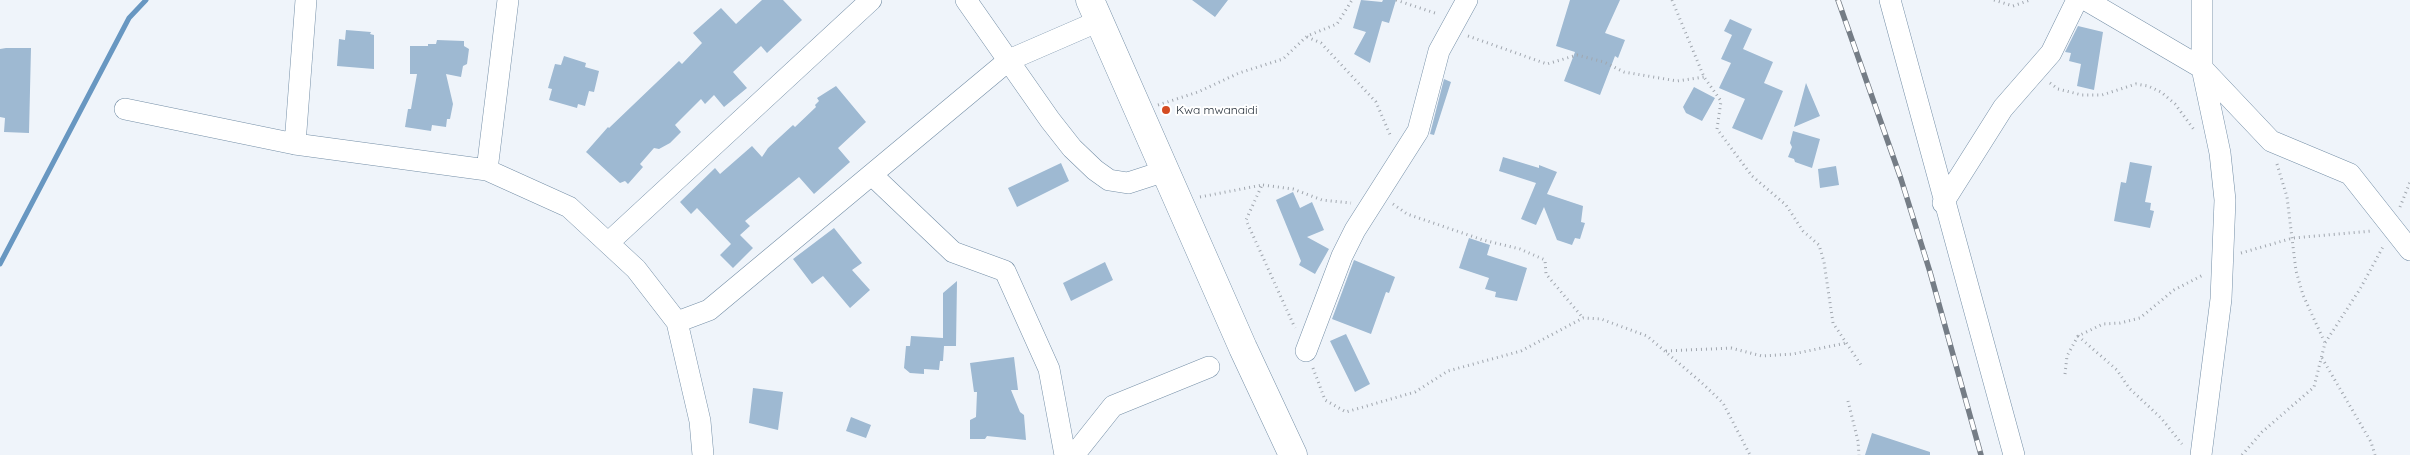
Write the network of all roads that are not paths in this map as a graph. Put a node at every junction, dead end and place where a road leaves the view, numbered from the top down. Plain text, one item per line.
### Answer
1 (306, 0) edge
2 (508, 0) edge
3 (871, 0) edge
4 (966, 0) edge
5 (1890, 0) edge
6 (2077, 0) edge
7 (2086, 0) edge
8 (2202, 0) edge
9 (1094, 10) edge
10 (1457, 17) edge
11 (1009, 60) junction
12 (2202, 68) junction
13 (125, 109) dead end
14 (295, 144) junction
15 (487, 170) junction
16 (1165, 172) junction
17 (872, 175) junction
18 (1943, 203) junction
19 (608, 243) junction
20 (2410, 250) edge
21 (676, 322) junction
22 (1306, 351) road end
23 (1209, 366) dead end
24 (2193, 452) edge
25 (703, 455) edge
26 (1065, 455) edge
27 (1074, 455) edge
28 (1293, 455) edge
29 (2014, 455) edge

1 - 14 street
2 - 15 street
3 - 19 street
4 - 11 street
5 - 18 street
6 - 18 street
7 - 12 street
8 - 12 street
9 - 11 street
9 - 16 highway
10 - 22 street
11 - 16 street
11 - 17 street
12 - 20 street
12 - 24 street
13 - 14 street
14 - 15 street
15 - 19 street
16 - 28 highway
17 - 21 street
17 - 26 street
18 - 29 street
19 - 21 street
21 - 25 street
23 - 27 street

